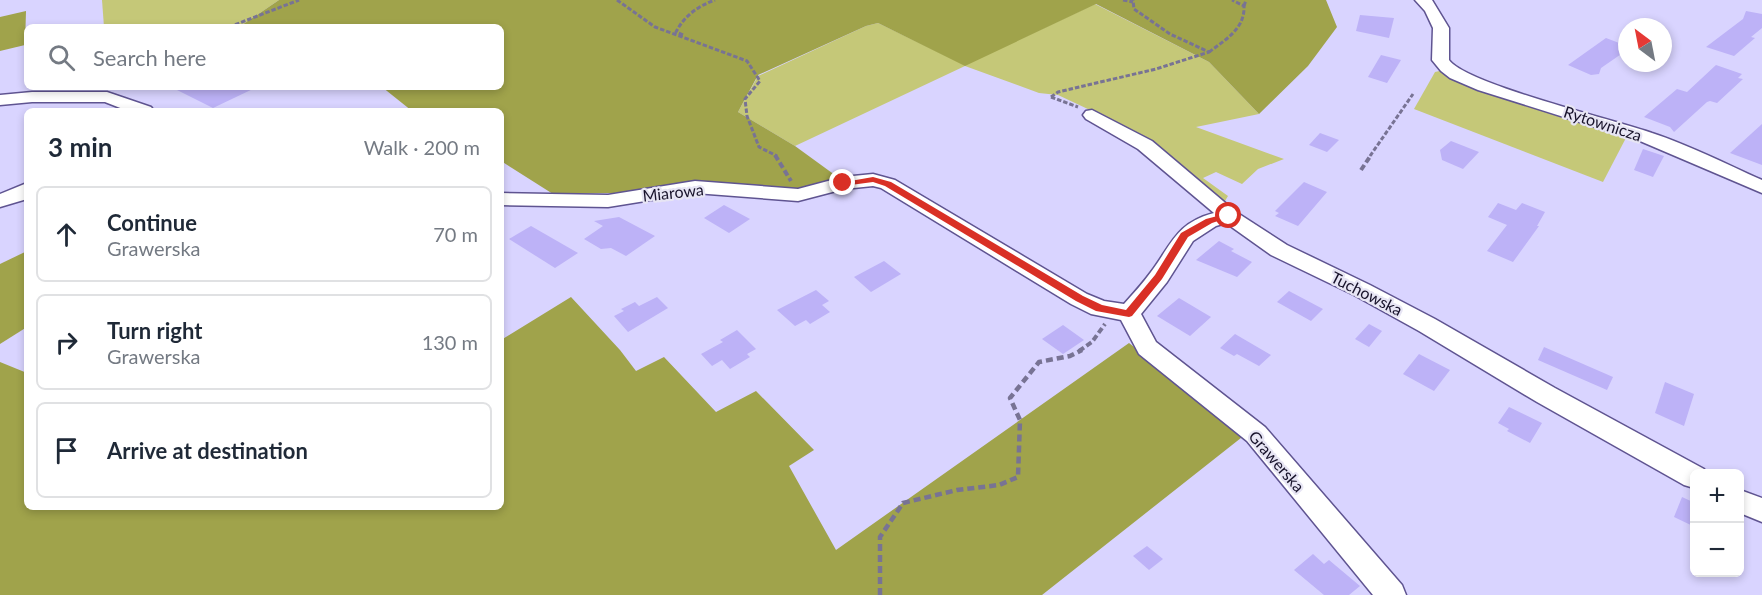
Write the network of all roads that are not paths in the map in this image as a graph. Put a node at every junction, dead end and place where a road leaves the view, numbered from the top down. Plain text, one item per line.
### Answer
1 (1423, 0) edge
2 (70, 96) junction
3 (0, 100) edge
4 (53, 108) edge
5 (137, 108) edge
6 (1092, 115) road end
7 (1762, 187) edge
8 (24, 192) edge
9 (504, 199) edge
10 (0, 201) edge
11 (1229, 216) junction
12 (1118, 317) junction
13 (1690, 474) edge
14 (1744, 503) edge
15 (1762, 510) edge
16 (1391, 595) edge

1 - 7 street, Rytownicza
2 - 3 street
2 - 4 street
2 - 5 street
6 - 11 street, Tuchowska
8 - 10 street
9 - 12 street, Miarowa
11 - 12 street
11 - 13 street, Tuchowska
12 - 16 street, Grawerska
14 - 15 street

